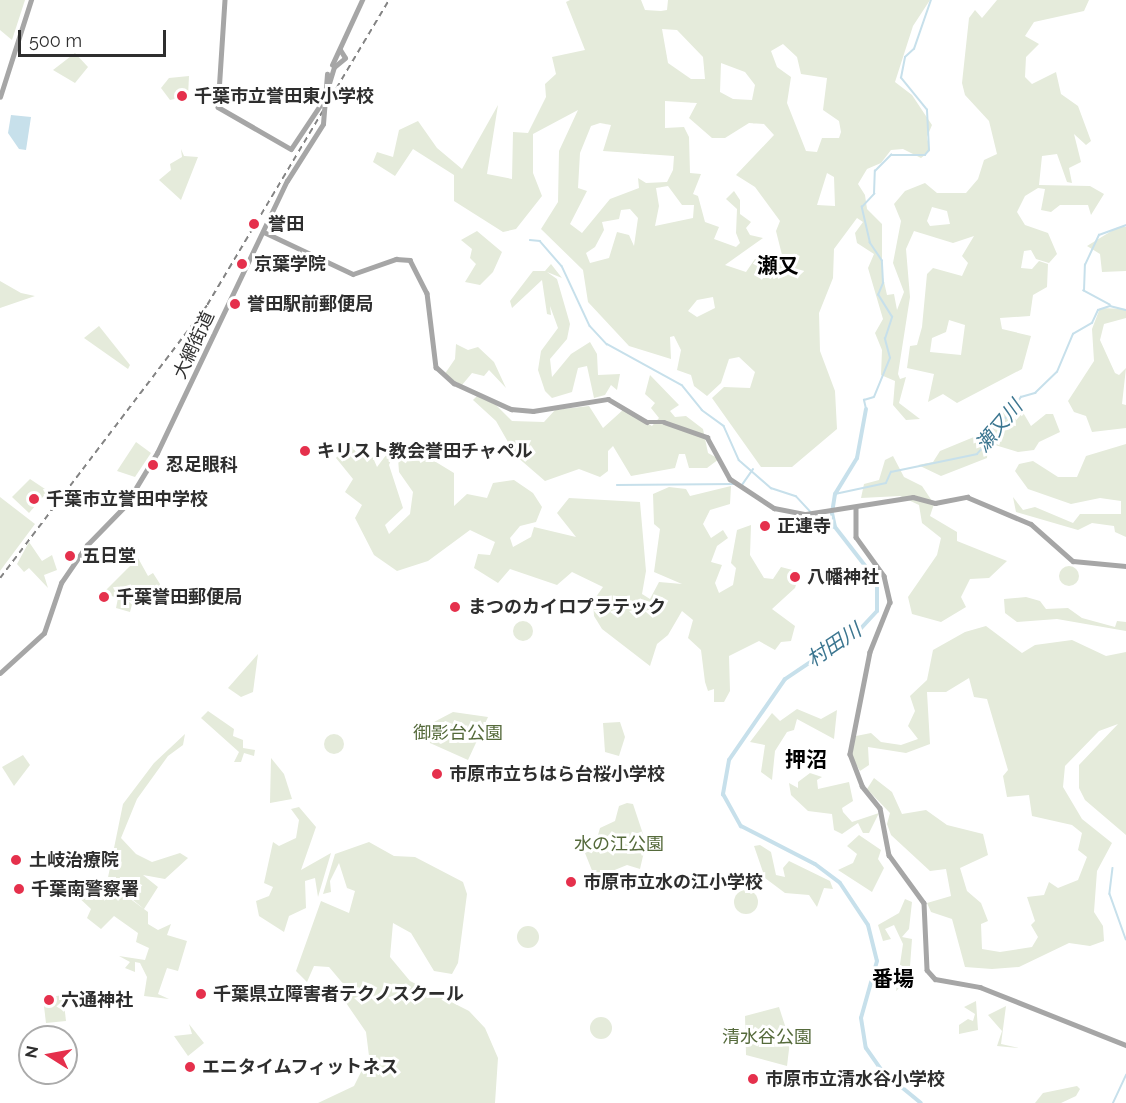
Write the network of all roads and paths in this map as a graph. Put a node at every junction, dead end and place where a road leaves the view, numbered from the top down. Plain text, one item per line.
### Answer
1 (30, 0) edge
2 (225, 0) edge
3 (362, 0) edge
4 (340, 50) junction
5 (0, 87) edge
6 (0, 97) edge
7 (264, 232) junction
8 (856, 507) junction
9 (1126, 566) edge
10 (0, 673) edge
11 (1126, 1045) edge

1 - 5 main road
1 - 6 main road
2 - 4 main road
3 - 4 main road, 大網街道
4 - 7 main road, 大網街道, bridge
7 - 8 main road
7 - 10 main road, 大網街道
8 - 9 main road
8 - 11 main road

